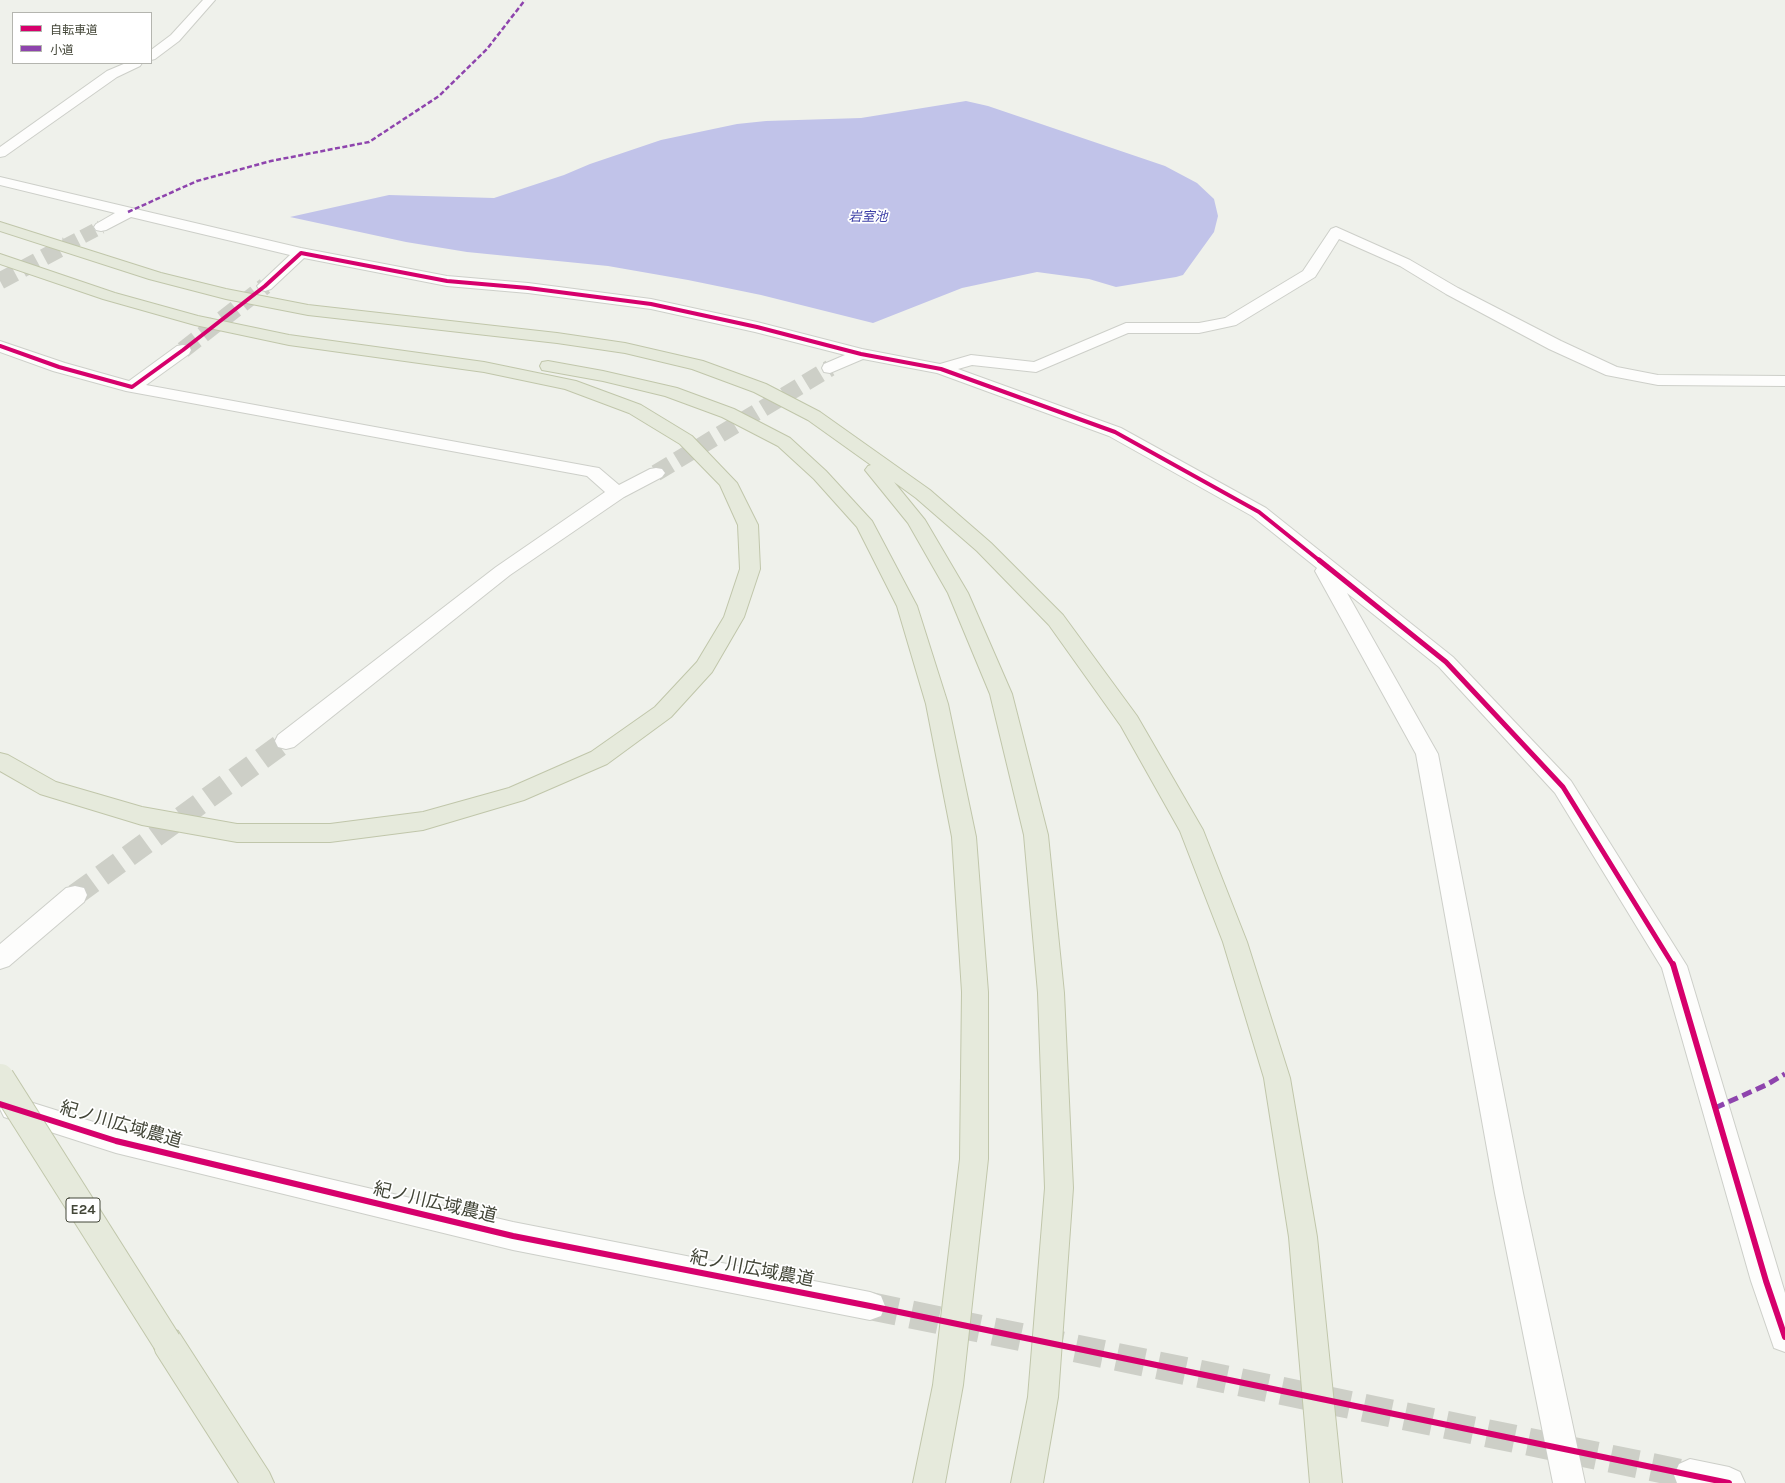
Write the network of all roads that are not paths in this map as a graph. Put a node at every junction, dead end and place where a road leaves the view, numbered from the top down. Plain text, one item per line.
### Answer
1 (209, 0) edge
2 (152, 55) edge
3 (134, 64) edge
4 (0, 153) edge
5 (0, 181) edge
6 (128, 212) junction
7 (0, 226) edge
8 (100, 227) tunnel mouth
9 (301, 253) junction
10 (0, 259) edge
11 (265, 286) tunnel mouth
12 (0, 346) edge
13 (183, 350) tunnel mouth
14 (386, 353) junction
15 (861, 354) junction
16 (830, 368) tunnel mouth
17 (941, 370) junction
18 (1785, 381) edge
19 (132, 387) junction
20 (855, 447) junction
21 (656, 472) tunnel mouth
22 (616, 493) junction
23 (1321, 563) junction
24 (286, 741) tunnel mouth
25 (0, 761) edge
26 (75, 895) tunnel mouth
27 (0, 959) edge
28 (0, 1078) edge
29 (0, 1104) edge
30 (870, 1306) tunnel mouth
31 (1785, 1337) edge
32 (1690, 1475) tunnel mouth
33 (258, 1483) edge
34 (929, 1483) edge
35 (1027, 1483) edge
36 (1326, 1483) edge
37 (1569, 1483) edge
38 (1729, 1483) edge

1 - 2 street
3 - 4 street
5 - 6 street
6 - 8 street
6 - 9 street
7 - 20 highway
9 - 11 street
9 - 15 street
10 - 14 highway
12 - 19 street
13 - 19 street
14 - 25 highway
14 - 34 highway
15 - 16 street
15 - 17 street
17 - 18 street
17 - 23 street
19 - 22 street
20 - 35 highway
20 - 36 highway
21 - 22 street
22 - 24 street
23 - 31 street
23 - 37 street
26 - 27 street
28 - 33 highway, E24, bridge
29 - 30 street, 紀ノ川広域農道
32 - 38 street

